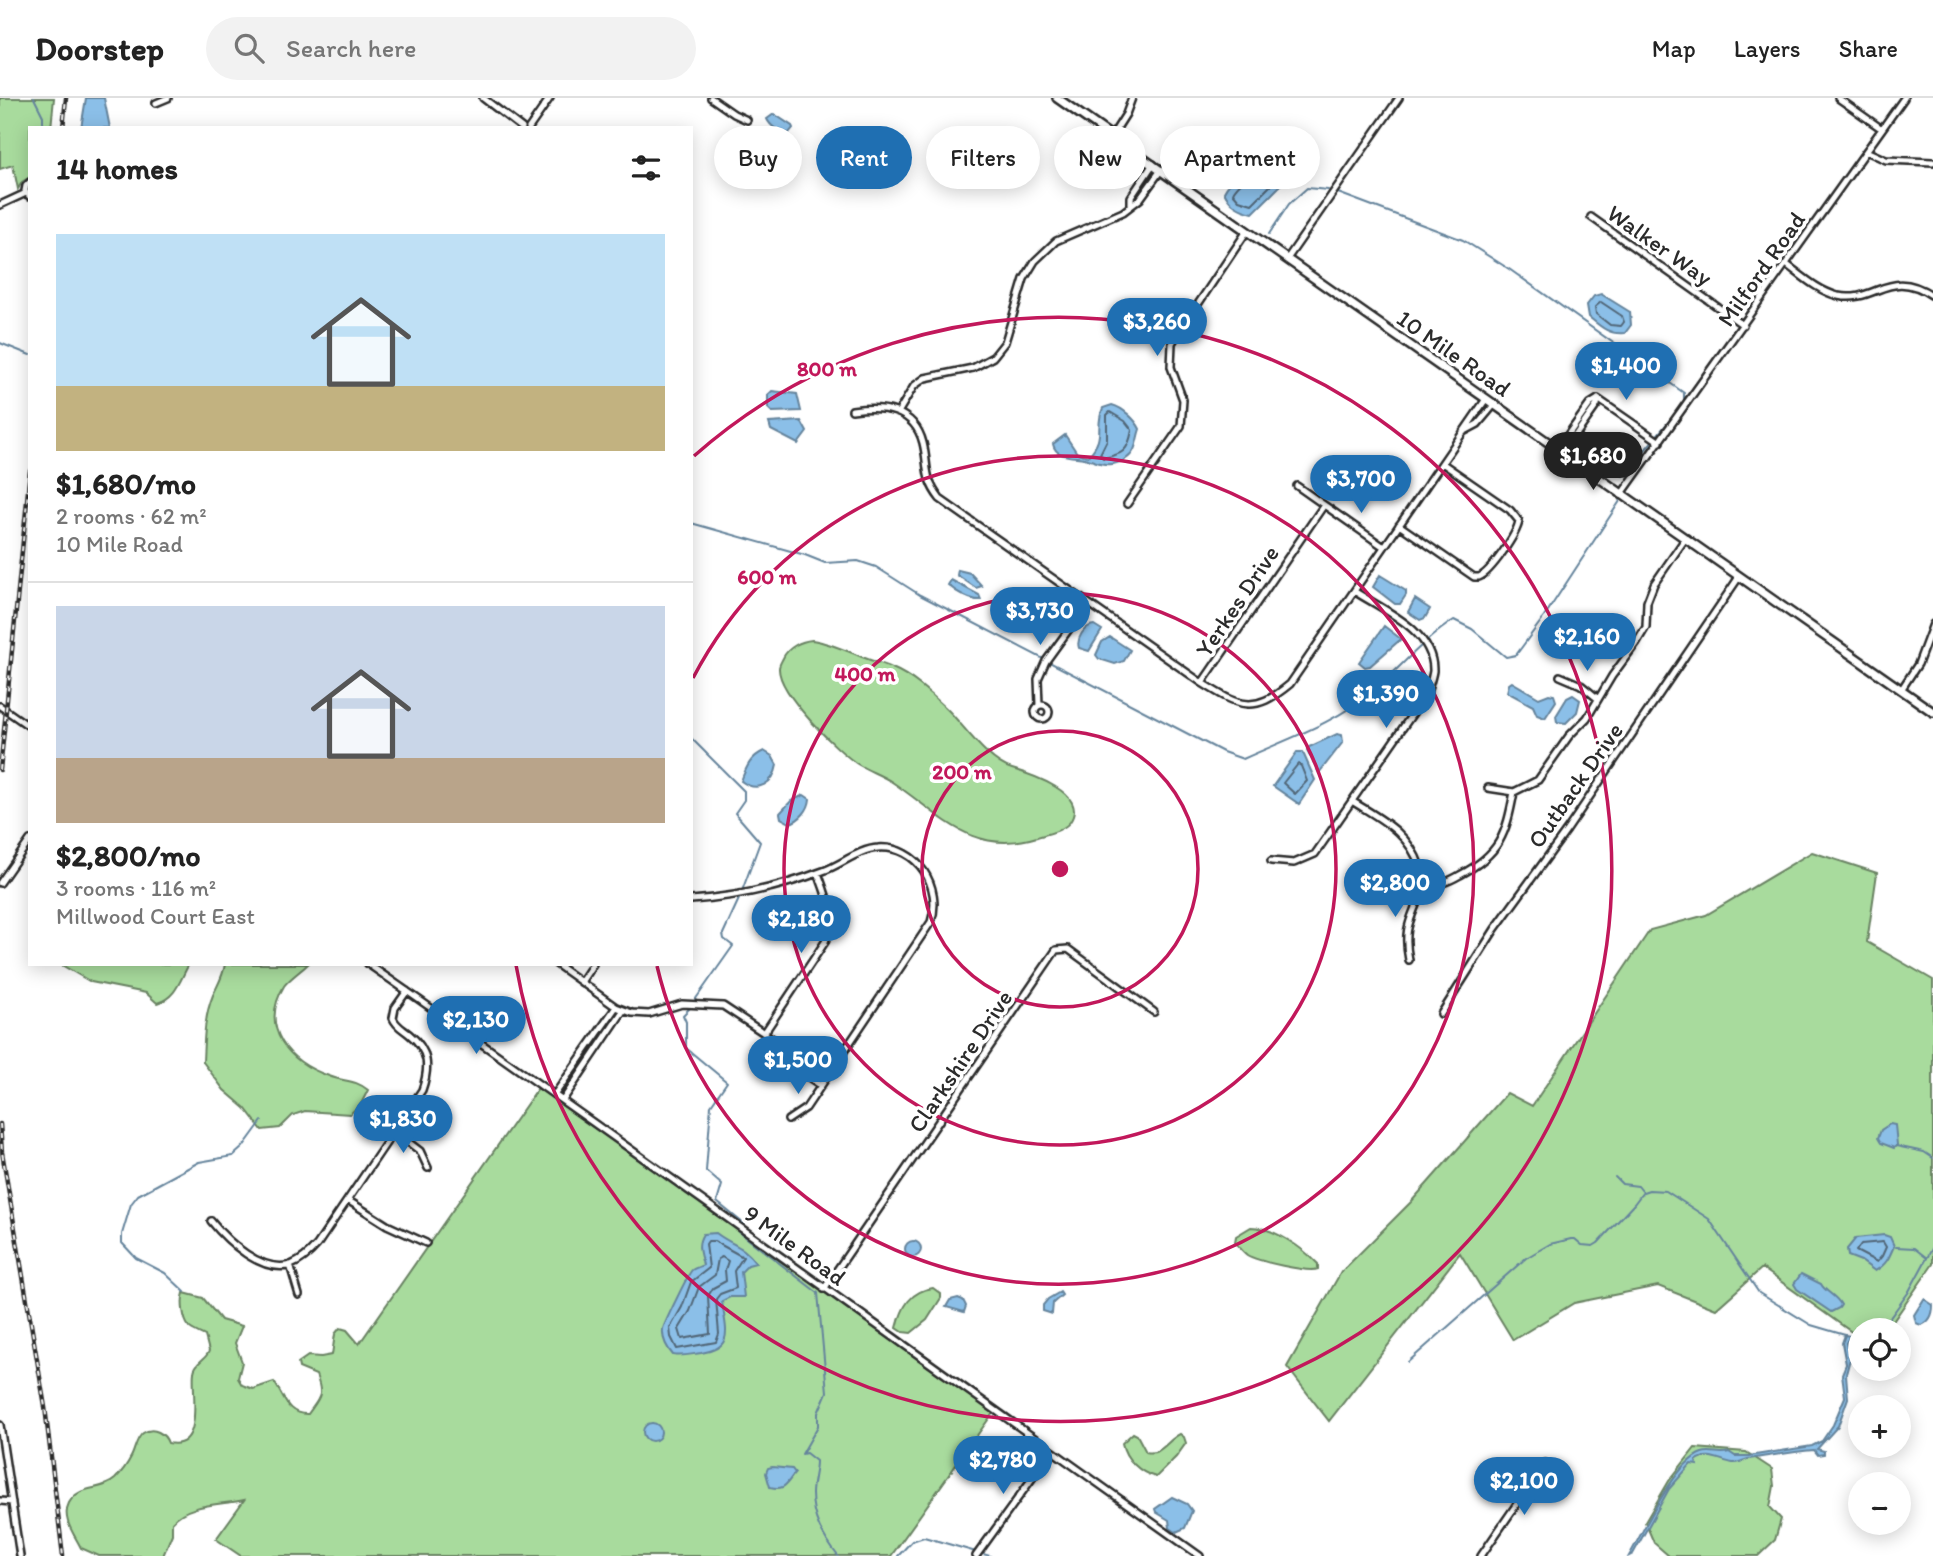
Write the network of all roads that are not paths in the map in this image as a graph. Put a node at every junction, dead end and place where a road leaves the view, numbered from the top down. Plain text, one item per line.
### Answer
1 (168, 98) edge
2 (483, 98) edge
3 (550, 98) edge
4 (711, 98) edge
5 (1057, 98) edge
6 (1132, 98) edge
7 (1399, 98) edge
8 (1838, 98) edge
9 (1904, 98) edge
10 (156, 103) dead end
11 (747, 120) dead end
12 (519, 126) edge
13 (529, 126) edge
14 (1098, 126) edge
15 (1118, 126) edge
16 (1882, 129) junction
17 (1866, 151) junction
18 (1146, 159) edge
19 (1933, 162) edge
20 (1153, 164) junction
21 (1160, 169) edge
22 (1160, 171) edge
23 (1188, 189) edge
24 (28, 195) edge
25 (1131, 204) junction
26 (0, 205) edge
27 (1591, 217) dead end
28 (1247, 231) junction
29 (1287, 259) junction
30 (1786, 264) junction
31 (1933, 296) edge
32 (1743, 325) junction
33 (1486, 399) junction
34 (1494, 404) junction
35 (852, 410) dead end
36 (898, 411) junction
37 (1463, 432) junction
38 (1660, 442) junction
39 (1560, 452) junction
40 (1442, 463) junction
41 (1297, 486) dead end
42 (1621, 495) junction
43 (1127, 504) dead end
44 (1324, 505) junction
45 (1399, 525) junction
46 (1685, 539) junction
47 (1384, 547) junction
48 (1739, 577) junction
49 (1354, 591) junction
50 (1088, 603) junction
51 (1933, 624) edge
52 (1560, 676) dead end
53 (1202, 683) junction
54 (1900, 690) junction
55 (1597, 698) junction
56 (1039, 705) dead end
57 (0, 706) edge
58 (1933, 712) edge
59 (28, 726) edge
60 (1488, 788) dead end
61 (1514, 792) junction
62 (1352, 801) junction
63 (28, 843) edge
64 (1271, 862) dead end
65 (818, 873) junction
66 (0, 883) edge
67 (1424, 884) junction
68 (693, 900) edge
69 (1409, 960) dead end
70 (371, 966) edge
71 (559, 966) edge
72 (592, 966) edge
73 (581, 982) junction
74 (407, 991) junction
75 (616, 1007) junction
76 (623, 1011) junction
77 (1154, 1012) dead end
78 (1441, 1014) dead end
79 (765, 1032) junction
80 (820, 1085) junction
81 (555, 1094) junction
82 (563, 1100) junction
83 (788, 1120) dead end
84 (395, 1132) junction
85 (428, 1168) dead end
86 (349, 1201) junction
87 (211, 1221) dead end
88 (426, 1243) dead end
89 (290, 1265) junction
90 (824, 1289) junction
91 (299, 1295) dead end
92 (0, 1425) edge
93 (1052, 1451) junction
94 (1545, 1463) dead end
95 (0, 1501) edge
96 (12, 1502) junction
97 (20, 1556) edge
98 (976, 1556) edge
99 (1200, 1556) edge
100 (1481, 1556) edge

1 - 10 street
2 - 12 street
3 - 13 street
4 - 11 street
5 - 14 main road, 10 Mile Road
6 - 15 street
7 - 29 street
8 - 16 street
9 - 16 street, Milford Road
16 - 17 street, Milford Road
17 - 19 street
17 - 30 street, Milford Road
18 - 20 main road, 10 Mile Road
20 - 21 main road, 10 Mile Road
20 - 25 street
22 - 25 street
23 - 28 main road, 10 Mile Road
24 - 26 street
25 - 36 street
27 - 32 street, Walker Way
28 - 29 main road, 10 Mile Road
28 - 43 street
29 - 33 main road, 10 Mile Road
30 - 31 street
30 - 32 street, Milford Road
32 - 38 street, Milford Road
33 - 34 main road, 10 Mile Road
33 - 37 street
34 - 37 street
34 - 39 main road, 10 Mile Road
35 - 36 street
36 - 50 street
37 - 40 street
38 - 39 street
38 - 42 street, Milford Road
39 - 42 main road, 10 Mile Road
40 - 45 street
40 - 45 street
41 - 44 street
42 - 46 main road, 10 Mile Road
44 - 47 street
44 - 53 street, Yerkes Drive
45 - 47 street
46 - 48 main road, 10 Mile Road
46 - 55 street
47 - 49 street
48 - 54 main road, 10 Mile Road
48 - 78 street, Outback Drive
49 - 53 street
49 - 62 street
50 - 53 street
50 - 56 street
51 - 54 street
52 - 55 street
54 - 58 main road, 10 Mile Road
55 - 61 street
57 - 59 street
60 - 61 street
61 - 67 street
62 - 64 street
62 - 67 street
63 - 66 street
65 - 68 street
65 - 79 street
65 - 80 street
67 - 69 street
70 - 74 street, 9 Mile Road
71 - 73 street
72 - 73 street
73 - 75 street
74 - 81 street, 9 Mile Road
74 - 84 street
75 - 76 street
75 - 81 street
76 - 79 street
76 - 82 street
77 - 90 street, Clarkshire Drive
79 - 80 street
80 - 83 street
81 - 82 street, 9 Mile Road
82 - 90 street, 9 Mile Road
84 - 85 street
84 - 86 street
86 - 88 street
86 - 89 street
87 - 89 street
89 - 91 street
90 - 93 street, 9 Mile Road
92 - 96 street
93 - 98 street
93 - 99 street, 9 Mile Road
94 - 100 street
95 - 96 street
96 - 97 street

